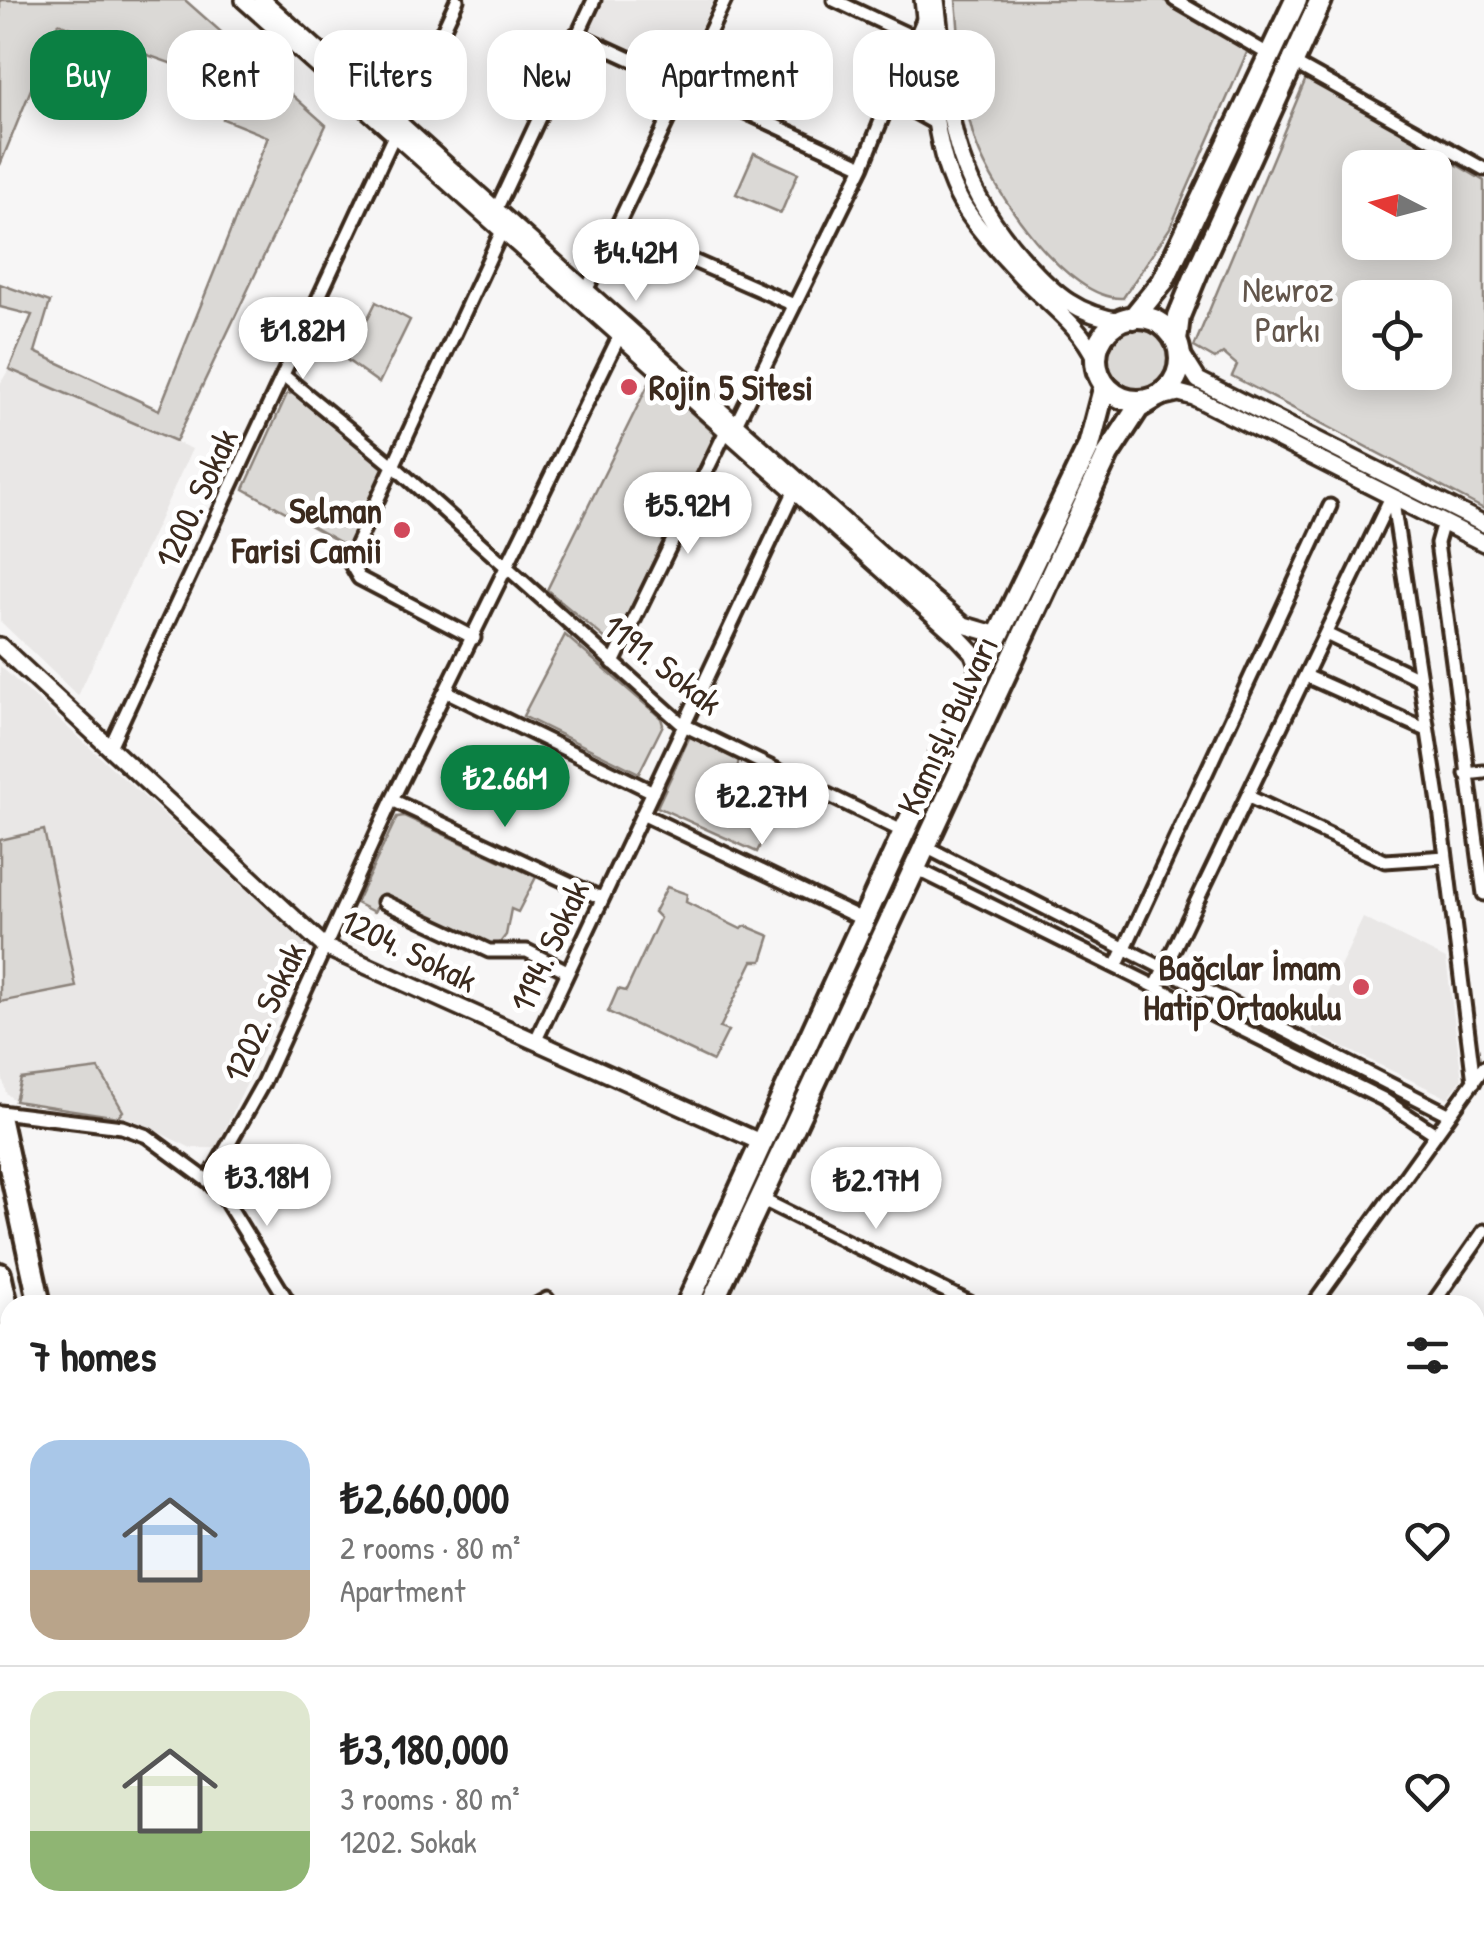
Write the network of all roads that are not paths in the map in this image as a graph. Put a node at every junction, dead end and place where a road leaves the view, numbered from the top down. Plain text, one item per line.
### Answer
1 (244, 0) edge
2 (262, 0) edge
3 (457, 0) edge
4 (594, 0) edge
5 (725, 0) edge
6 (834, 0) edge
7 (936, 0) edge
8 (1175, 0) edge
9 (1296, 0) edge
10 (1321, 0) edge
11 (924, 7) edge
12 (578, 30) edge
13 (710, 30) edge
14 (898, 30) edge
15 (1270, 56) junction
16 (1292, 62) junction
17 (537, 120) edge
18 (666, 120) edge
19 (760, 120) edge
20 (881, 120) edge
21 (929, 120) edge
22 (938, 125) junction
23 (396, 132) junction
24 (863, 166) junction
25 (1484, 169) edge
26 (496, 210) junction
27 (616, 227) junction
28 (502, 231) junction
29 (587, 289) junction
30 (794, 305) junction
31 (1128, 319) junction
32 (619, 338) junction
33 (1178, 346) junction
34 (1096, 360) junction
35 (283, 376) junction
36 (1105, 385) junction
37 (1153, 398) junction
38 (731, 428) junction
39 (395, 467) junction
40 (793, 494) junction
41 (1392, 496) junction
42 (1330, 506) dead end
43 (1444, 522) junction
44 (1484, 524) edge
45 (1484, 543) edge
46 (506, 569) junction
47 (1326, 634) junction
48 (998, 635) junction
49 (474, 638) junction
50 (0, 646) edge
51 (613, 663) junction
52 (980, 671) junction
53 (1306, 676) junction
54 (1420, 679) junction
55 (448, 692) junction
56 (682, 724) junction
57 (1427, 730) junction
58 (110, 747) junction
59 (1484, 772) edge
60 (1466, 774) junction
61 (653, 792) junction
62 (1249, 796) junction
63 (392, 800) junction
64 (642, 814) junction
65 (904, 832) junction
66 (926, 848) junction
67 (1446, 857) junction
68 (915, 868) junction
69 (1484, 894) edge
70 (600, 898) junction
71 (384, 902) dead end
72 (864, 920) junction
73 (1126, 946) junction
74 (325, 947) junction
75 (1117, 965) junction
76 (1166, 966) junction
77 (567, 971) junction
78 (1157, 984) junction
79 (534, 1042) junction
80 (1484, 1067) edge
81 (1474, 1082) junction
82 (0, 1112) edge
83 (1448, 1114) junction
84 (0, 1121) edge
85 (1434, 1133) junction
86 (760, 1142) junction
87 (0, 1154) edge
88 (0, 1180) edge
89 (208, 1181) junction
90 (759, 1198) junction
91 (23, 1227) junction
92 (1484, 1231) edge
93 (24, 1295) edge
94 (38, 1295) edge
95 (284, 1295) edge
96 (691, 1295) edge
97 (715, 1295) edge
98 (954, 1295) edge
99 (1320, 1295) edge
100 (1439, 1295) edge

1 - 23 street
2 - 23 street
3 - 23 street, 1200. Sokak
4 - 12 street
5 - 13 street
6 - 14 street
7 - 31 street
8 - 15 street
9 - 15 highway
10 - 16 highway
11 - 22 street
15 - 31 highway
16 - 25 street
16 - 33 highway
17 - 26 street
18 - 27 street
19 - 24 street
20 - 24 street
21 - 22 street
22 - 34 street
23 - 26 street
23 - 28 street
23 - 35 street, 1200. Sokak
24 - 30 street
26 - 29 street
27 - 29 street
27 - 30 street
28 - 32 street
28 - 39 street
29 - 38 street
30 - 38 street
31 - 33 highway
31 - 34 highway
32 - 38 street
32 - 46 street, 1202. Sokak
33 - 37 highway
33 - 44 street
34 - 36 highway
35 - 39 street, 1191. Sokak
35 - 58 street, 1200. Sokak
36 - 37 highway
36 - 48 highway, Kamışlı Bulvarı
37 - 41 street
37 - 66 highway, Kamışlı Bulvarı
38 - 40 street
38 - 48 street
38 - 51 street
39 - 46 street, 1191. Sokak
39 - 49 street
40 - 52 street
40 - 56 street, 1194. Sokak
41 - 43 street
41 - 47 street
41 - 54 street
42 - 73 street
43 - 45 street
43 - 60 street
46 - 49 street, 1202. Sokak
46 - 51 street, 1191. Sokak
47 - 53 street
47 - 54 street
48 - 52 highway, Kamışlı Bulvarı
49 - 55 street, 1202. Sokak
50 - 58 street, 1204. Sokak
51 - 56 street, 1191. Sokak
52 - 65 highway, Kamışlı Bulvarı
53 - 57 street
53 - 62 street
54 - 57 street
55 - 61 street
55 - 63 street, 1202. Sokak
56 - 61 street, 1194. Sokak
56 - 65 street, 1191. Sokak
57 - 67 street
58 - 74 street, 1204. Sokak
59 - 60 street
60 - 69 street
61 - 64 street, 1194. Sokak
62 - 67 street
62 - 76 street
63 - 70 street
63 - 74 street, 1202. Sokak
64 - 70 street, 1194. Sokak
64 - 72 street
65 - 72 highway, Kamışlı Bulvarı
66 - 68 highway, Kamışlı Bulvarı
66 - 73 street
67 - 81 street
68 - 75 street
68 - 90 highway, Kamışlı Bulvarı
70 - 77 street, 1194. Sokak
71 - 77 street
72 - 86 highway, Kamışlı Bulvarı
73 - 75 street
73 - 76 street
74 - 79 street, 1204. Sokak
74 - 89 street, 1202. Sokak
75 - 78 street
76 - 78 street
76 - 83 street
77 - 79 street, 1194. Sokak
78 - 85 street
79 - 86 street, 1204. Sokak
80 - 81 street
81 - 83 street
82 - 89 street
83 - 85 street
84 - 91 highway
85 - 99 street
86 - 96 highway, Kamışlı Bulvarı
87 - 91 highway
88 - 93 highway
89 - 95 street
90 - 97 highway, Kamışlı Bulvarı
90 - 98 street
91 - 94 highway
92 - 100 street

